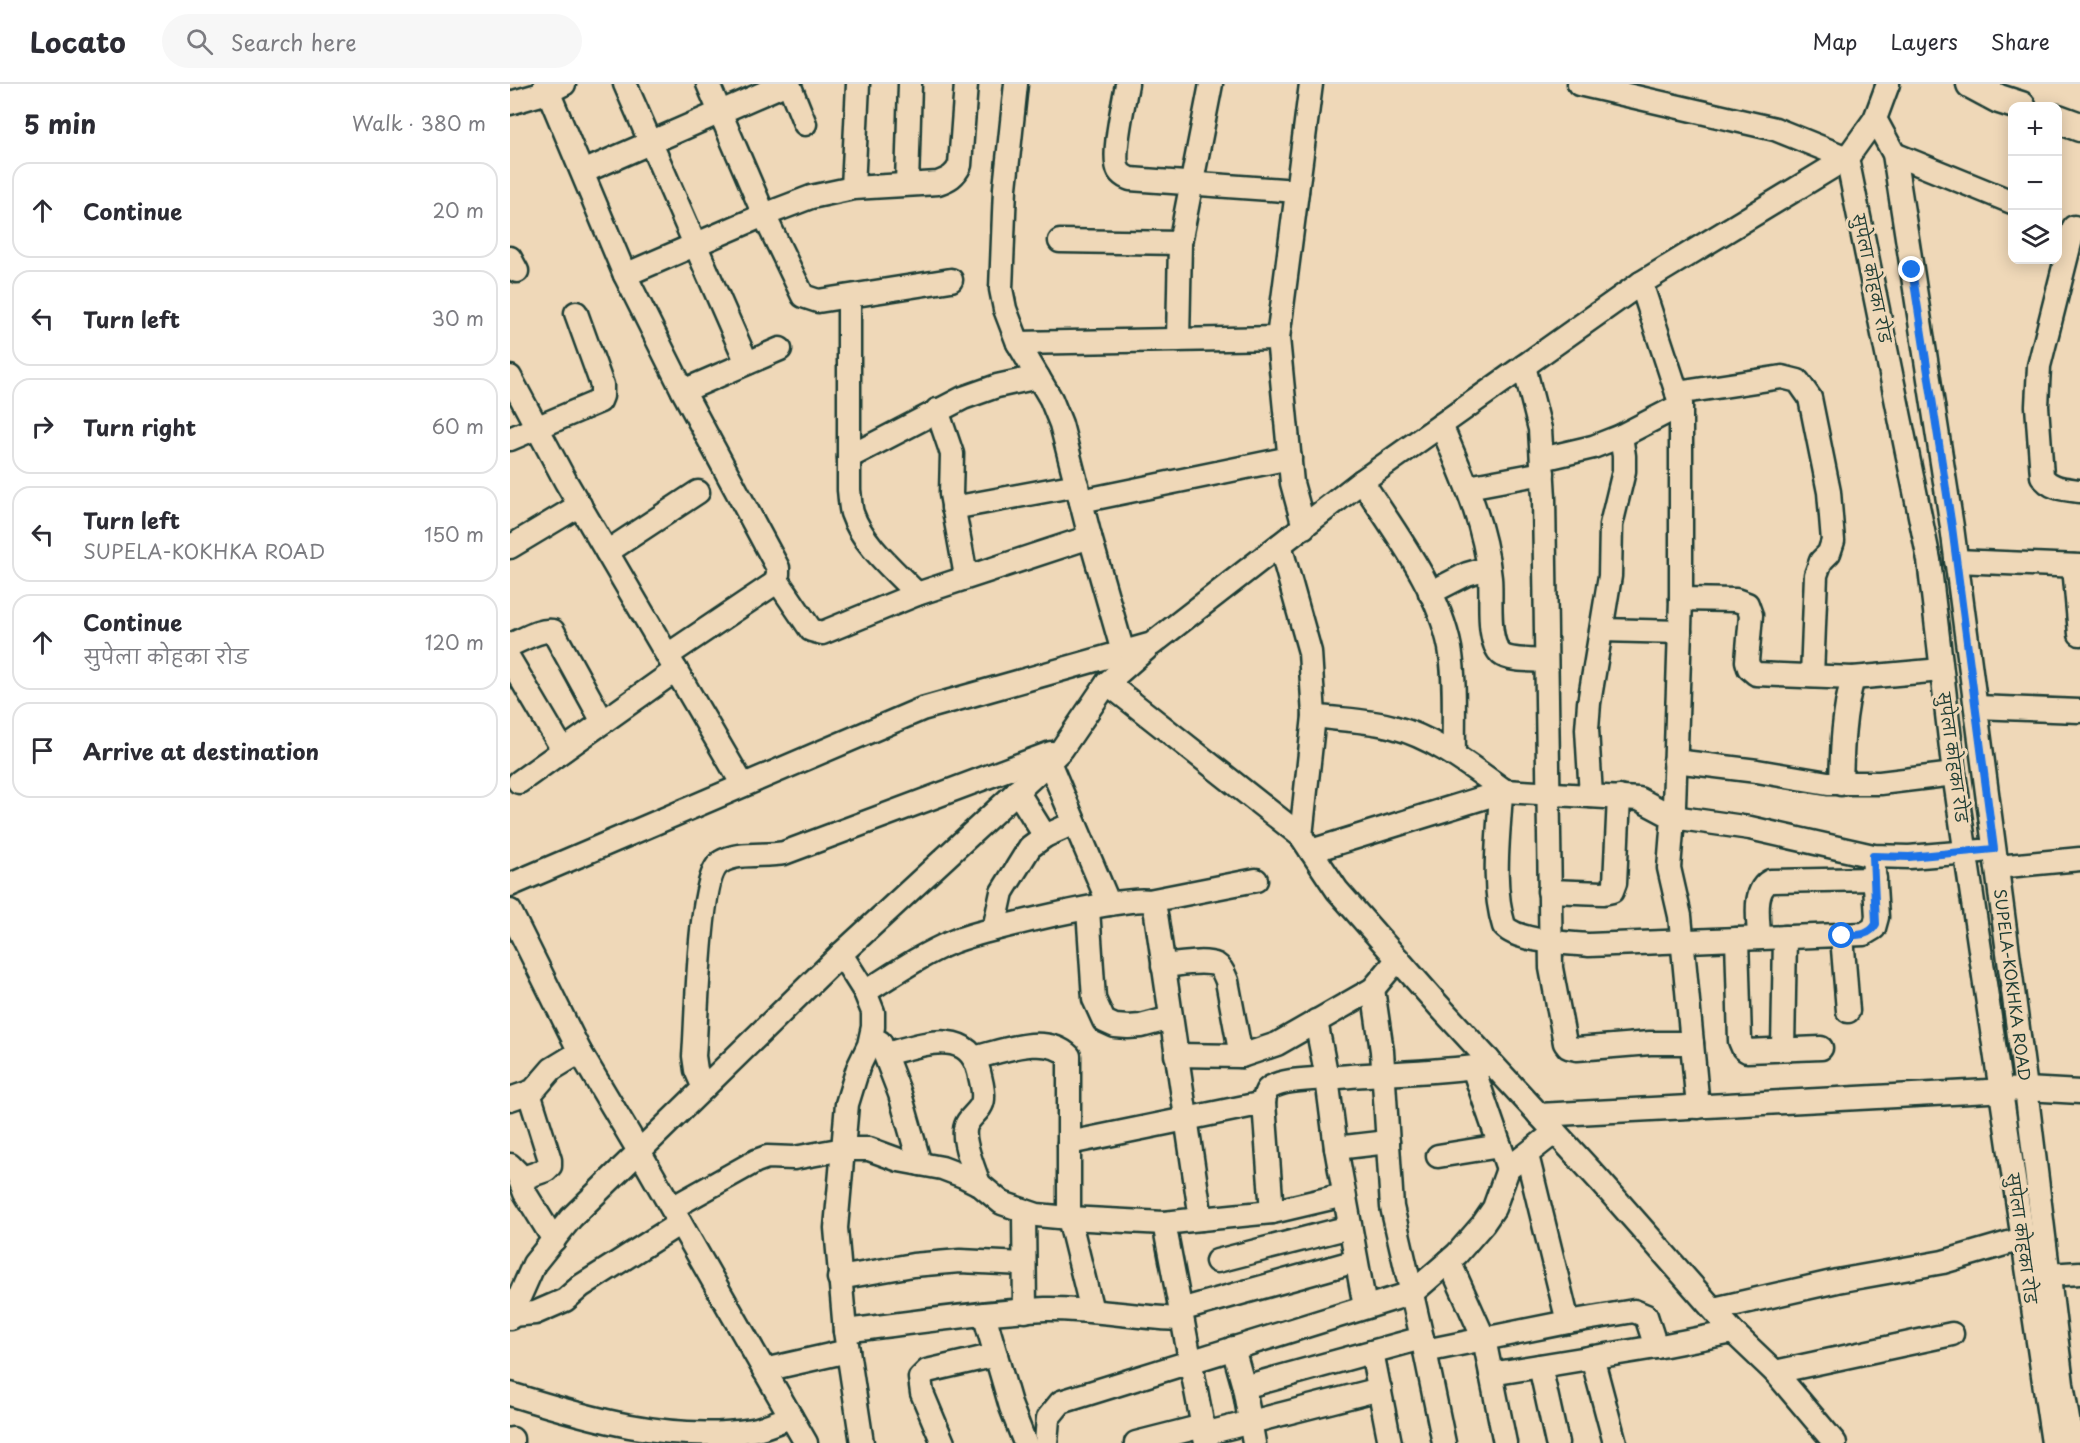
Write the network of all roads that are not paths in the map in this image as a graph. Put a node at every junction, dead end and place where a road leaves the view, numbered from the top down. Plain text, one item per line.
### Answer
1 (625, 84) edge
2 (708, 84) edge
3 (787, 84) edge
4 (858, 84) edge
5 (910, 84) edge
6 (966, 84) edge
7 (1016, 84) edge
8 (1127, 84) edge
9 (1211, 84) edge
10 (1579, 84) edge
11 (1971, 84) edge
12 (1308, 85) edge
13 (1886, 85) edge
14 (553, 87) edge
15 (2008, 96) edge
16 (510, 103) edge
17 (720, 112) junction
18 (1875, 119) junction
19 (2062, 120) edge
20 (805, 124) dead end
21 (2080, 127) edge
22 (651, 143) junction
23 (1894, 154) junction
24 (1847, 158) junction
25 (583, 172) junction
26 (907, 184) junction
27 (1191, 184) junction
28 (853, 188) junction
29 (1297, 191) junction
30 (2008, 200) edge
31 (764, 215) junction
32 (2071, 226) edge
33 (1060, 241) dead end
34 (1180, 243) junction
35 (696, 244) junction
36 (625, 275) junction
37 (951, 280) dead end
38 (1641, 283) junction
39 (849, 298) junction
40 (576, 313) dead end
41 (1278, 338) junction
42 (1178, 340) junction
43 (1018, 343) junction
44 (780, 349) dead end
45 (747, 363) junction
46 (1524, 366) junction
47 (510, 377) edge
48 (1038, 377) junction
49 (683, 392) junction
50 (1679, 399) junction
51 (937, 410) junction
52 (1441, 425) junction
53 (538, 427) junction
54 (1622, 436) junction
55 (510, 439) edge
56 (849, 457) junction
57 (1290, 458) junction
58 (1542, 466) junction
59 (1362, 482) junction
60 (1468, 487) junction
61 (2080, 491) edge
62 (698, 492) dead end
63 (1079, 493) junction
64 (580, 505) junction
65 (953, 508) junction
66 (1304, 527) junction
67 (1090, 537) junction
68 (1280, 545) junction
69 (510, 548) edge
70 (607, 552) junction
71 (1956, 561) junction
72 (2077, 566) edge
73 (1488, 568) junction
74 (966, 576) junction
75 (777, 579) junction
76 (1430, 593) junction
77 (916, 594) junction
78 (1681, 599) junction
79 (1602, 630) junction
80 (1680, 632) junction
81 (2080, 634) edge
82 (1152, 644) junction
83 (510, 645) edge
84 (1123, 652) junction
85 (510, 660) edge
86 (1546, 662) junction
87 (672, 663) junction
88 (1941, 670) junction
89 (1812, 676) junction
90 (1853, 678) junction
91 (1107, 683) junction
92 (1976, 707) junction
93 (2080, 711) edge
94 (1314, 716) junction
95 (603, 722) junction
96 (563, 750) junction
97 (1055, 755) junction
98 (1454, 755) junction
99 (1675, 761) junction
100 (1954, 774) junction
101 (519, 782) dead end
102 (1841, 784) junction
103 (743, 785) junction
104 (1017, 791) junction
105 (1503, 791) junction
106 (1550, 793) junction
107 (1591, 796) junction
108 (1619, 797) junction
109 (1673, 817) junction
110 (1074, 823) junction
111 (1045, 836) junction
112 (1306, 844) junction
113 (1966, 852) junction
114 (1873, 856) junction
115 (1995, 858) junction
116 (2080, 859) edge
117 (1875, 879) junction
118 (1256, 880) dead end
119 (510, 885) edge
120 (1550, 891) junction
121 (1149, 901) junction
122 (1099, 906) junction
123 (510, 911) edge
124 (994, 929) junction
125 (1842, 936) junction
126 (1785, 937) junction
127 (1748, 938) junction
128 (1550, 940) junction
129 (1682, 940) junction
130 (841, 954) junction
131 (1398, 959) junction
132 (1163, 966) junction
133 (1373, 988) junction
134 (865, 992) junction
135 (1848, 1011) dead end
136 (1171, 1018) junction
137 (1316, 1022) junction
138 (873, 1027) junction
139 (1692, 1043) junction
140 (1821, 1048) dead end
141 (1783, 1049) junction
142 (580, 1052) junction
143 (885, 1054) junction
144 (1176, 1055) junction
145 (1241, 1056) junction
146 (974, 1058) junction
147 (1481, 1063) junction
148 (1383, 1073) junction
149 (1327, 1078) junction
150 (704, 1088) junction
151 (2026, 1089) junction
152 (2001, 1091) junction
153 (2080, 1092) edge
154 (519, 1096) edge
155 (1264, 1103) junction
156 (1698, 1107) junction
157 (1539, 1115) junction
158 (1186, 1119) junction
159 (1555, 1132) junction
160 (1388, 1142) junction
161 (1069, 1143) junction
162 (1500, 1146) junction
163 (1336, 1148) junction
164 (844, 1149) junction
165 (639, 1151) junction
166 (1527, 1155) junction
167 (1438, 1156) dead end
168 (920, 1164) junction
169 (1508, 1169) junction
170 (515, 1172) edge
171 (979, 1184) junction
172 (1344, 1195) junction
173 (1024, 1212) junction
174 (1272, 1212) junction
175 (676, 1215) junction
176 (1069, 1218) junction
177 (1201, 1219) junction
178 (1164, 1223) junction
179 (1350, 1227) junction
180 (2045, 1237) junction
181 (2022, 1239) junction
182 (554, 1240) junction
183 (1449, 1260) junction
184 (1356, 1261) junction
185 (1217, 1262) dead end
186 (1024, 1264) junction
187 (2080, 1273) edge
188 (2048, 1275) junction
189 (839, 1278) junction
190 (1412, 1293) junction
191 (1365, 1307) junction
192 (1714, 1309) junction
193 (1024, 1311) junction
194 (1092, 1311) junction
195 (984, 1314) junction
196 (1181, 1315) junction
197 (511, 1317) edge
198 (1568, 1322) junction
199 (1733, 1332) junction
200 (1952, 1334) dead end
201 (1484, 1339) junction
202 (847, 1341) junction
203 (1424, 1345) junction
204 (1656, 1347) junction
205 (1233, 1348) junction
206 (1372, 1352) junction
207 (996, 1355) junction
208 (1592, 1357) junction
209 (1190, 1361) junction
210 (1540, 1366) junction
211 (764, 1370) junction
212 (1491, 1374) junction
213 (1780, 1379) junction
214 (2071, 1384) edge
215 (1244, 1387) junction
216 (1380, 1389) junction
217 (510, 1394) edge
218 (791, 1417) junction
219 (1252, 1432) edge
220 (1204, 1434) edge
221 (806, 1443) edge
222 (862, 1443) edge
223 (944, 1443) edge
224 (1025, 1443) edge
225 (1046, 1443) edge
226 (1137, 1443) edge
227 (1390, 1443) edge
228 (1444, 1443) edge
229 (1505, 1443) edge
230 (1557, 1443) edge
231 (1615, 1443) edge
232 (1835, 1443) edge
233 (2053, 1443) edge
234 (2072, 1443) edge

1 - 22 street
2 - 17 street
3 - 17 street
3 - 20 street
4 - 28 street
5 - 26 street
6 - 26 street
7 - 43 street
8 - 27 street
9 - 27 street
10 - 24 street
11 - 15 main road
12 - 29 street
13 - 18 street
14 - 16 street
14 - 25 street
17 - 22 street
17 - 31 street
18 - 23 street
18 - 24 street
19 - 21 main road
22 - 25 street
22 - 35 street
23 - 30 street
23 - 71 street, SUPELA-KOKHKA ROAD
24 - 38 street
24 - 88 street, सुपेला कोहका रोड
25 - 36 street
26 - 28 street
27 - 29 street
27 - 34 street
28 - 31 street
29 - 41 street
31 - 35 street
31 - 39 street
32 - 61 street
33 - 34 street
34 - 42 street
35 - 36 street
35 - 45 street
36 - 49 street
37 - 39 street
38 - 46 street
38 - 50 street
39 - 56 street
40 - 53 street
41 - 42 street
41 - 57 street
42 - 43 street
43 - 48 street
44 - 45 street
45 - 49 street
46 - 52 street
46 - 58 street
47 - 53 street
48 - 51 street
48 - 63 street
49 - 75 street
50 - 54 street
50 - 78 street
50 - 89 street
51 - 56 street
51 - 65 street
52 - 59 street
52 - 60 street
53 - 55 street
53 - 64 street
54 - 58 street
54 - 79 street
56 - 77 street
57 - 63 street
57 - 66 street
58 - 60 street
58 - 86 street
59 - 66 street
59 - 76 street
60 - 73 street
62 - 70 street
63 - 65 street
63 - 67 street
64 - 69 street
64 - 70 street
65 - 74 street
66 - 68 street
67 - 74 street
67 - 84 street
68 - 82 street
68 - 94 street
70 - 87 street
71 - 72 street
71 - 92 street, SUPELA-KOKHKA ROAD
72 - 81 street
73 - 76 street
73 - 86 street
74 - 77 street
75 - 77 street
75 - 87 street
76 - 98 street
78 - 80 street
78 - 89 street
79 - 80 street
79 - 107 street
80 - 99 street
82 - 84 street
82 - 91 street
83 - 95 street
84 - 103 street
85 - 96 street
86 - 106 street
87 - 95 street
87 - 103 street
88 - 90 street
88 - 100 street, सुपेला कोहका रोड
89 - 90 street
90 - 102 street
91 - 97 street
91 - 112 street
92 - 93 street
92 - 115 street, SUPELA-KOKHKA ROAD
94 - 98 street
94 - 112 street
95 - 96 street
96 - 101 street
97 - 104 street
97 - 110 street
97 - 150 street
98 - 105 street
99 - 102 street
99 - 109 street
100 - 102 street
100 - 113 street, सुपेला कोहका रोड
103 - 119 street
104 - 111 street
104 - 130 street
105 - 106 street
105 - 112 street
105 - 128 street
106 - 107 street
106 - 120 street
107 - 108 street
108 - 109 street
108 - 120 street
109 - 114 street
109 - 129 street
110 - 111 street
110 - 122 street
111 - 124 street
112 - 131 street
113 - 114 street
113 - 115 street
113 - 152 street, सुपेला कोहका रोड
114 - 117 street
115 - 116 street
115 - 151 street, SUPELA-KOKHKA ROAD
117 - 125 street
117 - 127 street
118 - 121 street
120 - 128 street
121 - 122 street
121 - 132 street
122 - 124 street
122 - 136 street
123 - 142 street
124 - 134 street
125 - 126 street
125 - 135 street
126 - 127 street
126 - 141 street
127 - 129 street
127 - 141 street
128 - 129 street
128 - 139 street
129 - 139 street
130 - 134 street
130 - 150 street
131 - 133 street
131 - 147 street
132 - 136 street
132 - 145 street
133 - 137 street
133 - 148 street
134 - 138 street
136 - 144 street
137 - 145 street
137 - 149 street
138 - 143 street
138 - 164 street
139 - 156 street
140 - 141 street
142 - 154 street
142 - 165 street
143 - 146 street
143 - 168 street
144 - 145 street
144 - 158 street
146 - 161 street
146 - 171 street
147 - 148 street
147 - 157 street
147 - 162 street
148 - 149 street
148 - 160 street
149 - 155 street
149 - 163 street
150 - 165 street
151 - 152 street
151 - 153 street
151 - 180 street, SUPELA-KOKHKA ROAD
152 - 156 street
152 - 181 street, सुपेला कोहका रोड
154 - 170 street
155 - 158 street
155 - 174 street
156 - 157 street
157 - 159 street
158 - 161 street
158 - 177 street
159 - 166 street
159 - 192 street
160 - 163 street
160 - 190 street
161 - 176 street
162 - 167 street
162 - 169 street
163 - 172 street
164 - 168 street
164 - 175 street
164 - 189 street
165 - 175 street
165 - 182 street
166 - 169 street
166 - 198 street
168 - 171 street
169 - 183 street
170 - 182 street
171 - 173 street
172 - 174 street
172 - 179 street
173 - 176 street
173 - 186 street
174 - 177 street
175 - 197 street
175 - 211 street
176 - 178 street
176 - 194 street
177 - 178 street
178 - 196 street
179 - 184 street
179 - 185 street
180 - 181 street
180 - 188 street, SUPELA-KOKHKA ROAD
181 - 192 street
181 - 233 street, सुपेला कोहका रोड
182 - 197 street
183 - 190 street
183 - 201 street
184 - 191 street
184 - 196 street
186 - 189 street
186 - 193 street
187 - 188 street
188 - 214 street, SUPELA-KOKHKA ROAD
189 - 202 street
190 - 191 street
190 - 203 street
191 - 205 street
192 - 199 street
193 - 194 street
193 - 195 street
194 - 196 street
195 - 202 street
195 - 207 street
196 - 209 street
198 - 201 street
198 - 204 street
199 - 204 street
199 - 213 street
200 - 213 street
201 - 203 street
201 - 212 street
202 - 211 street
202 - 222 street
203 - 206 street
203 - 228 street
204 - 208 street
205 - 209 street
205 - 215 street
206 - 215 street
206 - 216 street
207 - 223 street
207 - 224 street
208 - 210 street
208 - 231 street
209 - 220 street
209 - 225 street
210 - 212 street
210 - 230 street
211 - 218 street
212 - 229 street
213 - 232 street
214 - 234 street, SUPELA-KOKHKA ROAD
215 - 219 street
216 - 219 street
216 - 227 street
217 - 218 street
218 - 221 street
219 - 220 street
220 - 226 street

